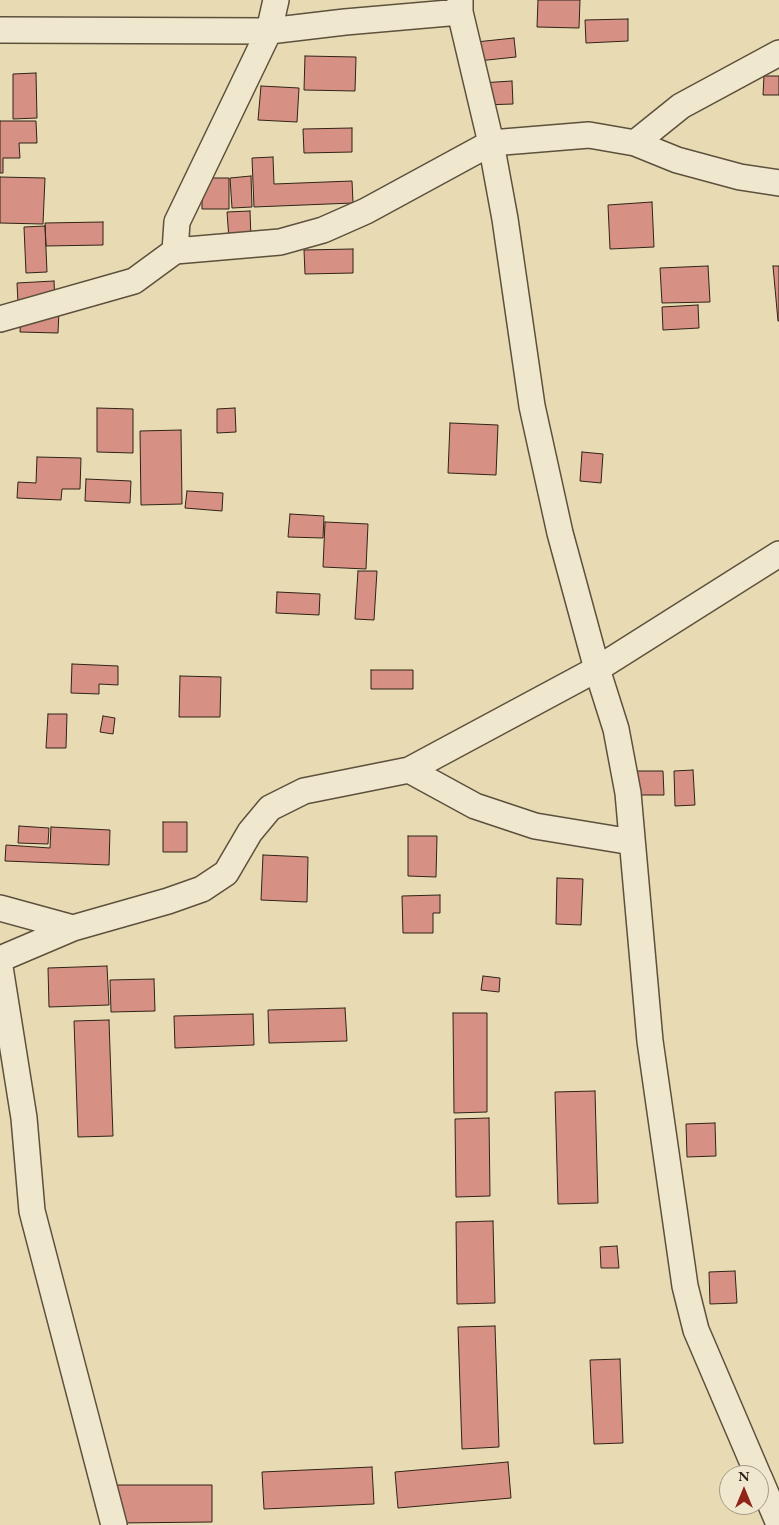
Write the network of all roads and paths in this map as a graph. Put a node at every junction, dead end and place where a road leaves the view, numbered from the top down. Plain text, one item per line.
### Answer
1 (276, 0) edge
2 (460, 6) edge
3 (0, 30) edge
4 (269, 31) junction
5 (779, 54) edge
6 (491, 143) junction
7 (635, 143) junction
8 (779, 183) edge
9 (175, 251) junction
10 (0, 319) edge
11 (779, 554) edge
12 (597, 669) junction
13 (409, 770) junction
14 (632, 842) junction
15 (0, 908) edge
16 (73, 928) junction
17 (0, 959) edge
18 (0, 967) edge
19 (754, 1465) edge
20 (769, 1500) edge
21 (779, 1524) edge
22 (114, 1525) edge

1 - 4 street
2 - 4 street
2 - 6 street
3 - 4 street
4 - 9 street
5 - 7 street
6 - 7 street
6 - 9 street
6 - 12 street
7 - 8 street
9 - 10 street
11 - 12 street
12 - 13 street
12 - 14 street
13 - 14 street
13 - 16 street
14 - 19 street
15 - 16 street
16 - 17 street
18 - 22 street
20 - 21 street

